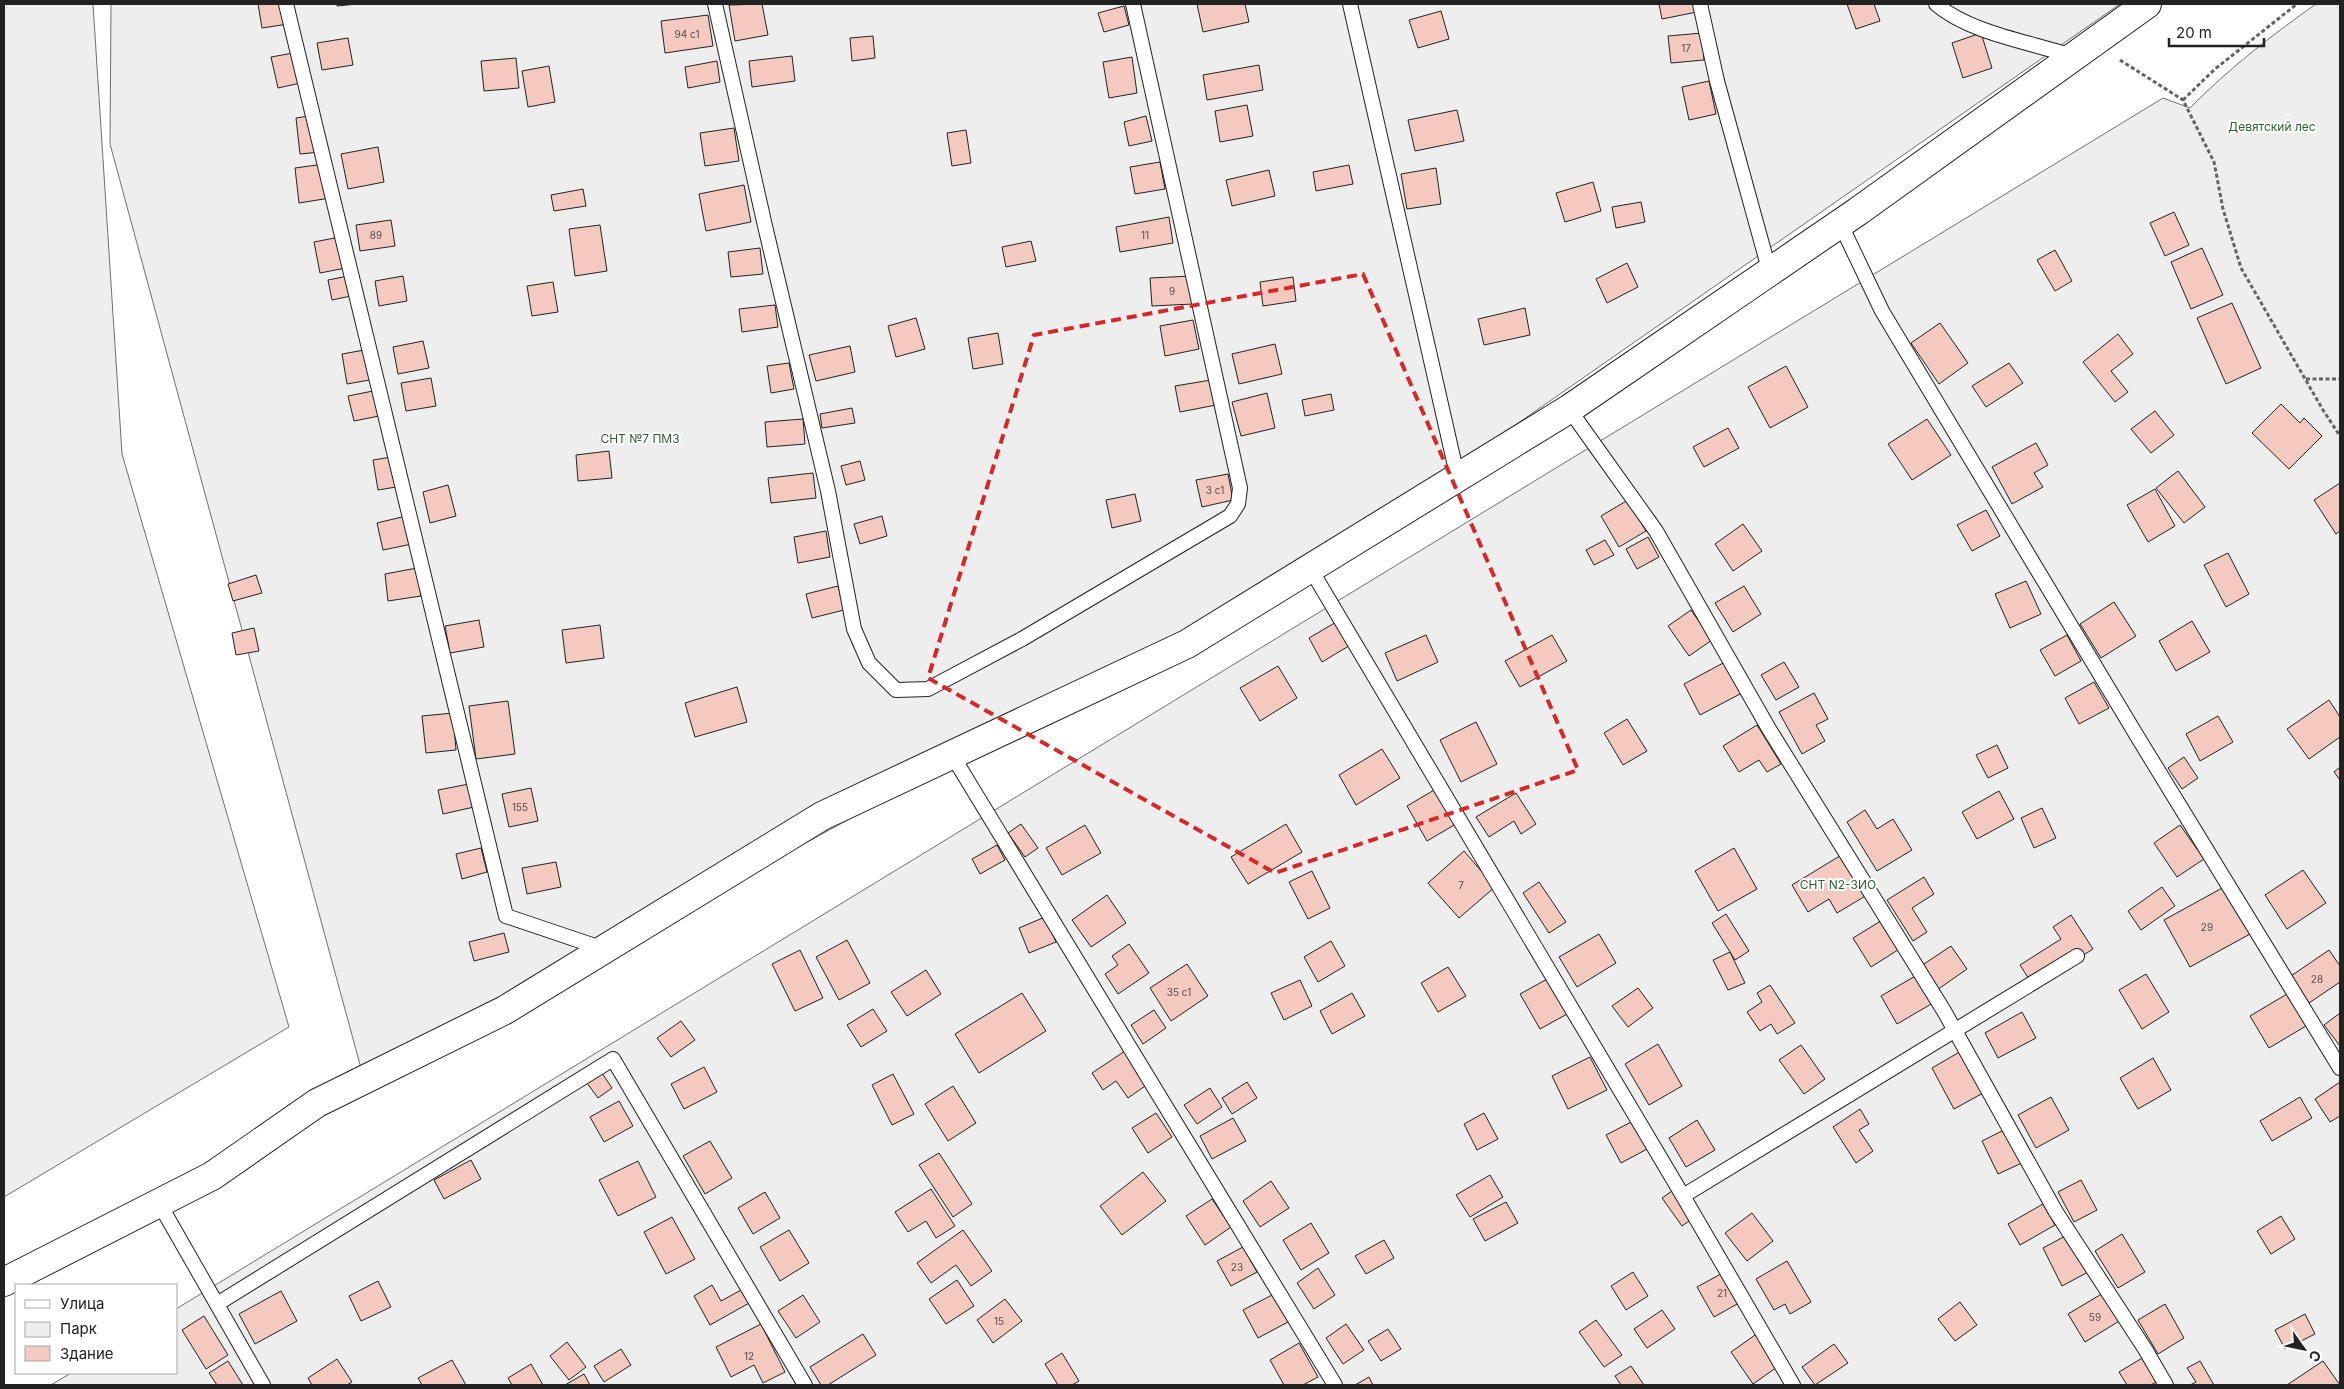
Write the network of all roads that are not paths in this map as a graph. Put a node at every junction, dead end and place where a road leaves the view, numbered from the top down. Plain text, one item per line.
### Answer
1 (286, 4) edge
2 (715, 4) edge
3 (1132, 4) edge
4 (1350, 4) edge
5 (1700, 4) edge
6 (1936, 4) edge
7 (2147, 4) edge
8 (2077, 55) junction
9 (1840, 223) junction
10 (1770, 273) junction
11 (1569, 409) junction
12 (1455, 466) dead end
13 (1310, 568) junction
14 (952, 755) junction
15 (605, 949) junction
16 (2077, 956) dead end
17 (1955, 1031) junction
18 (2340, 1068) edge
19 (1683, 1196) junction
20 (159, 1203) junction
21 (4, 1282) edge
22 (217, 1304) junction
23 (263, 1385) edge
24 (804, 1385) edge
25 (1335, 1385) edge
26 (1793, 1385) edge
27 (2166, 1385) edge

1 - 15 lane
2 - 3 lane
4 - 12 lane
5 - 10 lane
6 - 8 lane
7 - 8 street
8 - 9 street
9 - 10 street
9 - 18 lane
10 - 11 street
11 - 13 street
11 - 17 lane
13 - 14 street
13 - 19 lane
14 - 15 street
14 - 25 lane
15 - 20 street
16 - 17 lane
17 - 19 lane
17 - 27 lane
19 - 26 lane
20 - 21 street
20 - 22 lane
22 - 23 lane
22 - 24 lane

